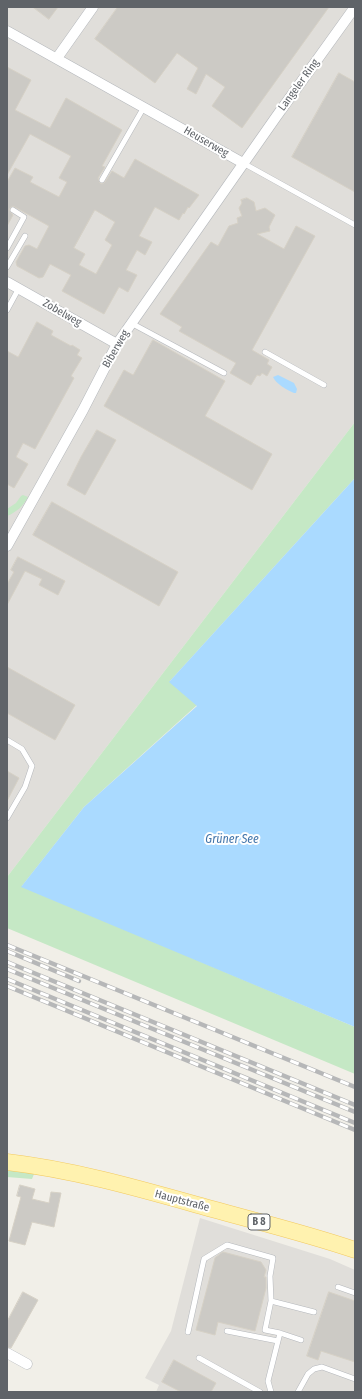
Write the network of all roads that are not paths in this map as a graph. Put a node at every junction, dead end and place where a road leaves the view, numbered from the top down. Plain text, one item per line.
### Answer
1 (93, 7) edge
2 (355, 7) edge
3 (7, 31) edge
4 (57, 58) junction
5 (144, 107) junction
6 (243, 163) junction
7 (102, 180) dead end
8 (13, 210) dead end
9 (355, 225) edge
10 (25, 236) dead end
11 (7, 248) edge
12 (7, 267) edge
13 (7, 282) edge
14 (18, 288) junction
15 (7, 310) edge
16 (131, 323) junction
17 (117, 344) junction
18 (265, 352) dead end
19 (224, 373) dead end
20 (324, 385) dead end
21 (10, 532) edge
22 (7, 546) edge
23 (7, 740) edge
24 (7, 818) edge
25 (7, 1162) edge
26 (355, 1250) edge
27 (338, 1287) dead end
28 (355, 1293) edge
29 (271, 1301) junction
30 (314, 1312) dead end
31 (227, 1331) dead end
32 (188, 1332) dead end
33 (280, 1333) junction
34 (301, 1340) dead end
35 (278, 1341) junction
36 (7, 1353) edge
37 (199, 1358) dead end
38 (27, 1364) dead end
39 (355, 1379) edge
40 (260, 1392) edge
41 (271, 1392) edge
42 (298, 1392) edge

1 - 4 street
2 - 6 street, Langeler Ring
3 - 4 street, Heuserweg
4 - 5 street, Heuserweg
5 - 6 street, Heuserweg
5 - 7 lane
6 - 9 lane, Heuserweg
6 - 16 street, Biberweg
8 - 11 lane
10 - 12 lane
13 - 14 street, Zobelweg
14 - 15 lane
14 - 17 street, Zobelweg
16 - 17 street, Biberweg
16 - 19 lane
17 - 21 street, Biberweg
18 - 20 lane
21 - 22 street, Biberweg
23 - 24 lane
25 - 26 main road, Hauptstraße / B 8
27 - 28 lane
29 - 30 lane
29 - 32 lane
29 - 33 lane
31 - 35 lane
33 - 34 lane
33 - 35 lane
35 - 41 lane
36 - 38 street
37 - 40 lane
39 - 42 lane

